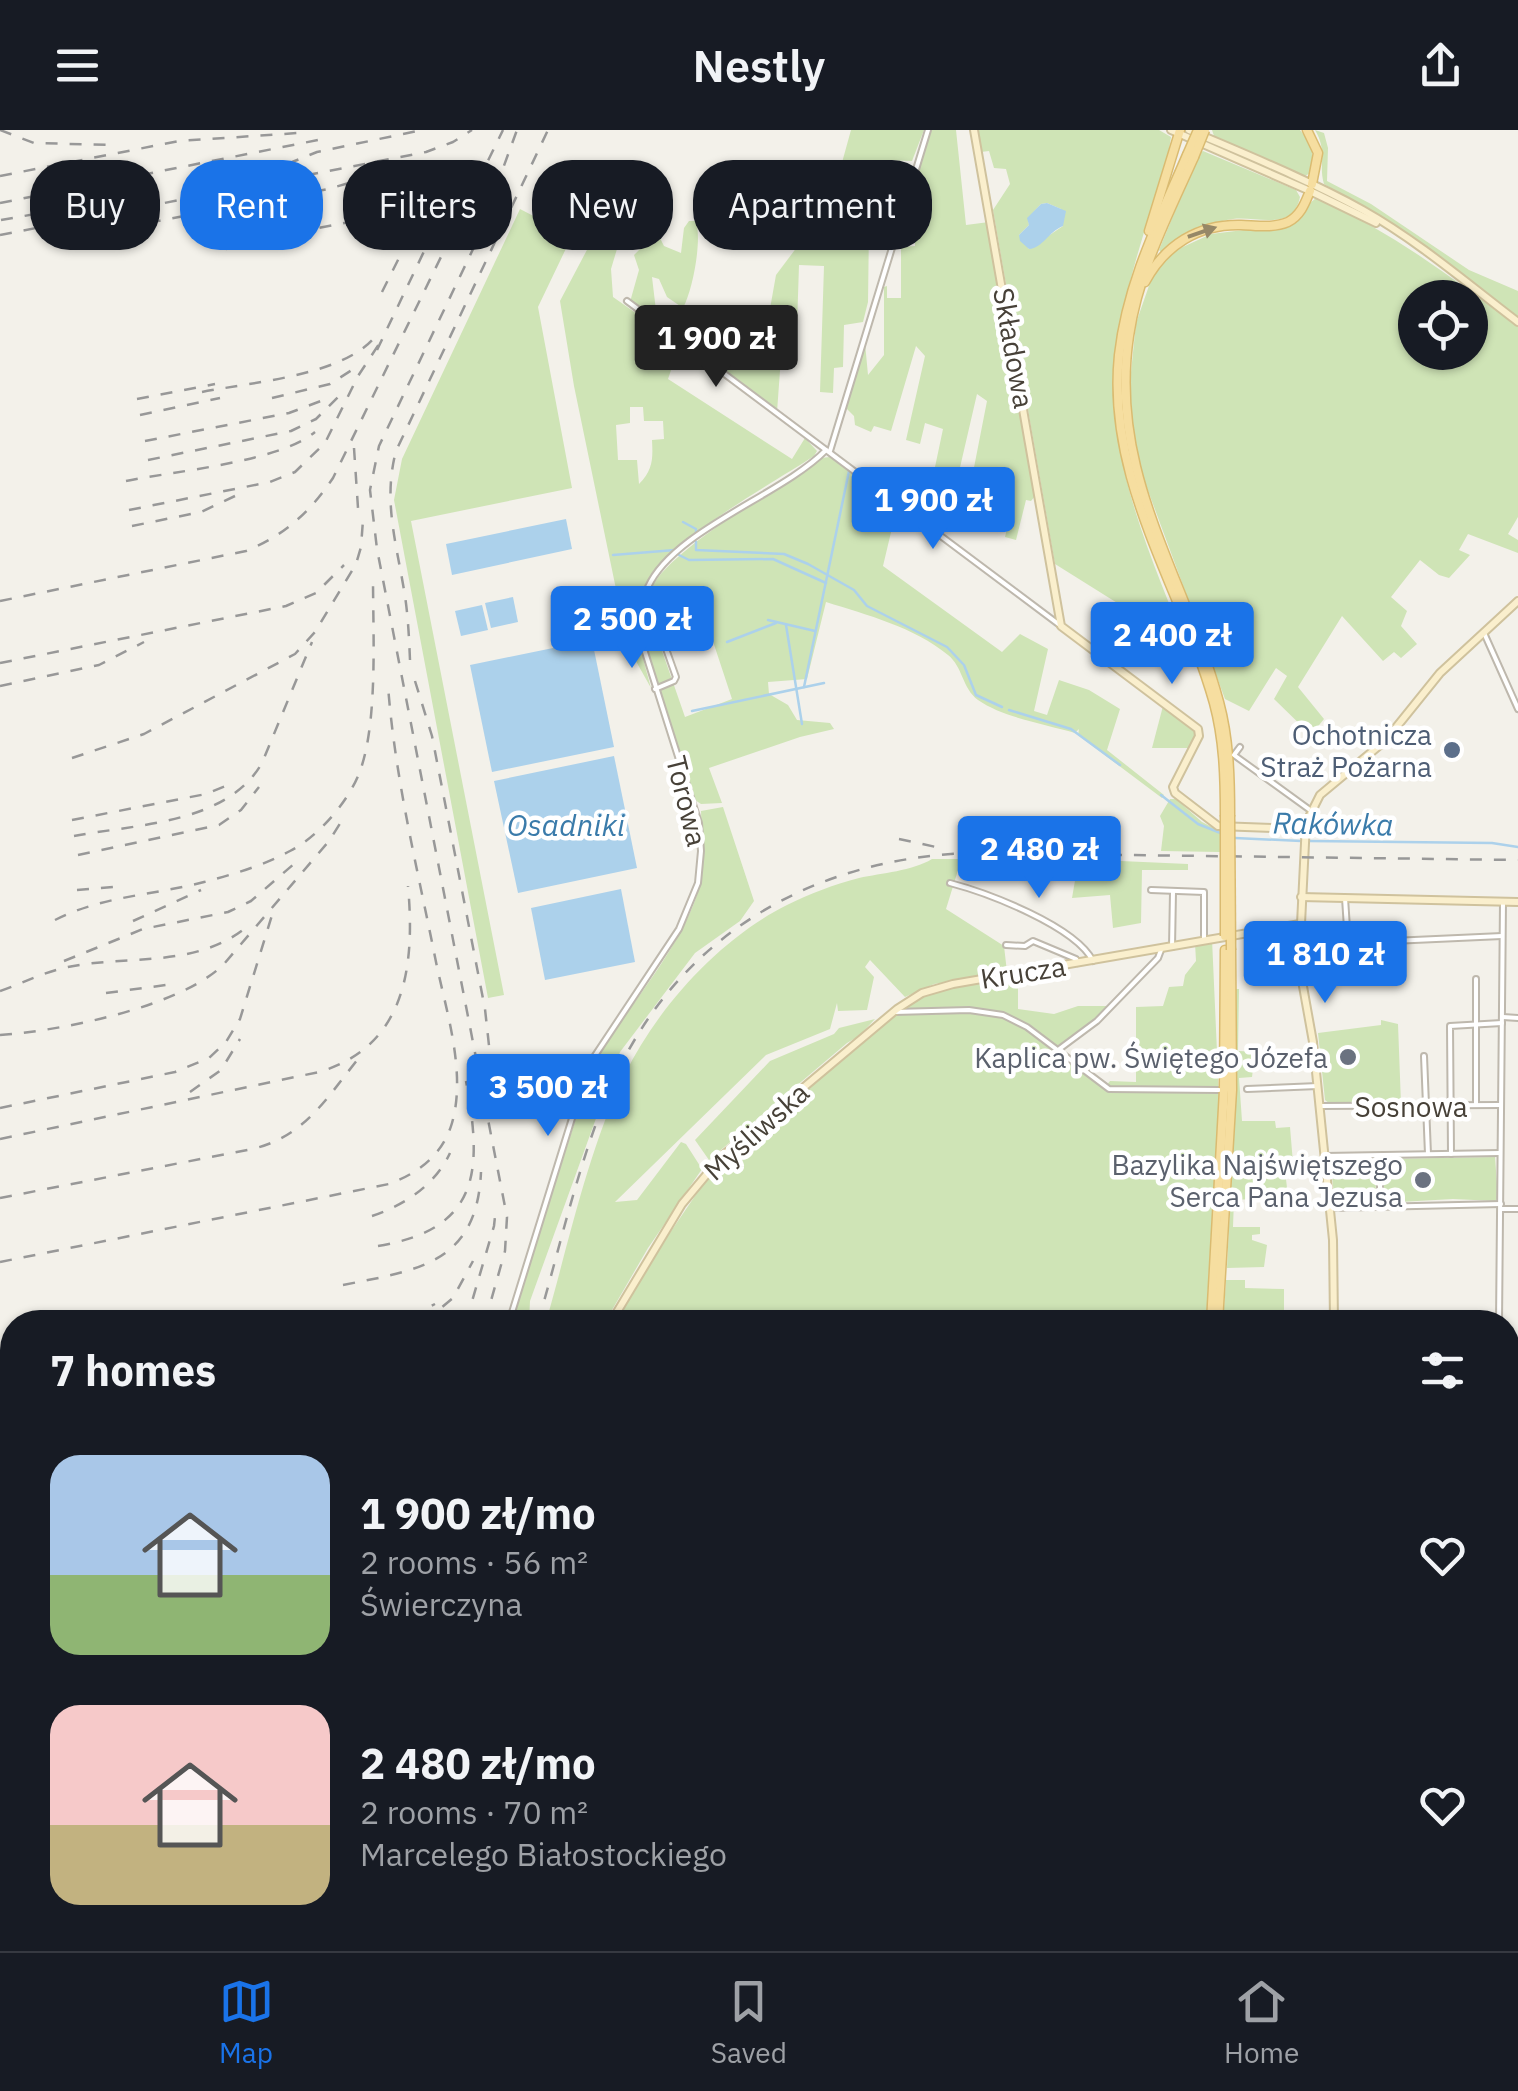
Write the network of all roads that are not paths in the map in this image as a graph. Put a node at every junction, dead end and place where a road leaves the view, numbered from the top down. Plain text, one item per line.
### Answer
1 (928, 130) edge
2 (974, 130) edge
3 (1198, 130) edge
4 (1206, 130) edge
5 (1307, 130) edge
6 (1180, 131) edge
7 (1190, 156) junction
8 (1311, 188) junction
9 (1140, 266) junction
10 (1137, 300) junction
11 (627, 301) dead end
12 (1518, 322) edge
13 (827, 452) junction
14 (1518, 601) edge
15 (1061, 626) junction
16 (1484, 633) junction
17 (643, 643) junction
18 (655, 689) junction
19 (1518, 709) edge
20 (1240, 747) dead end
21 (1310, 810) junction
22 (1228, 815) junction
23 (1304, 836) junction
24 (950, 883) dead end
25 (1152, 890) dead end
26 (1173, 891) junction
27 (1301, 897) junction
28 (1345, 898) junction
29 (1503, 902) junction
30 (1518, 902) edge
31 (1300, 924) junction
32 (1503, 936) junction
33 (1204, 938) junction
34 (1006, 945) dead end
35 (1172, 947) junction
36 (1161, 949) junction
37 (1093, 962) junction
38 (1078, 964) junction
39 (1476, 978) dead end
40 (894, 1012) junction
41 (1518, 1018) edge
42 (1502, 1020) junction
43 (1476, 1024) junction
44 (1058, 1050) junction
45 (1424, 1056) dead end
46 (1318, 1086) junction
47 (1247, 1088) dead end
48 (1219, 1090) dead end
49 (1476, 1105) junction
50 (1502, 1105) junction
51 (1320, 1106) junction
52 (1427, 1106) junction
53 (1451, 1106) junction
54 (1502, 1153) junction
55 (1428, 1154) junction
56 (1451, 1154) junction
57 (1380, 1155) junction
58 (1325, 1156) junction
59 (1502, 1206) junction
60 (1380, 1207) junction
61 (1330, 1208) junction
62 (1518, 1209) edge
63 (513, 1310) edge
64 (618, 1310) edge
65 (1216, 1310) edge
66 (1334, 1310) edge
67 (1499, 1310) edge

1 - 13 street
2 - 15 street, Składowa
3 - 7 main road, bridge
4 - 7 main road, bridge
5 - 8 main road
6 - 8 street
6 - 9 main road
7 - 9 main road
7 - 10 main road
10 -> 8 main road
8 - 12 street
9 - 22 main road
10 - 22 main road
11 - 13 street
13 - 15 street
13 - 17 street, Torowa
14 - 16 street
15 - 23 street
16 - 19 street
16 - 21 street
17 - 18 street, Torowa
17 - 18 street
18 - 63 street, Torowa
20 - 21 street
21 - 23 street
22 - 65 main road, bridge
23 - 27 street
24 - 37 street
25 - 26 street
26 - 33 street
26 - 35 street
27 - 28 street
27 - 31 street
28 - 29 street
28 - 32 street
29 - 30 street
29 - 32 street
31 - 33 street
31 - 46 street
32 - 42 street
33 - 35 street
34 - 38 street, Krucza
35 - 36 street
36 - 37 street
36 - 44 street
37 - 38 street
38 - 40 street, Krucza
39 - 43 street
40 - 44 street
40 - 64 street, Myśliwska
41 - 42 street
42 - 43 street
42 - 50 street
43 - 49 street
43 - 53 street
44 - 48 street
45 - 52 street
46 - 47 street
46 - 51 street
49 - 50 street, Sosnowa
49 - 53 street, Sosnowa
50 - 54 street
51 - 52 street, Sosnowa
51 - 58 street
52 - 53 street, Sosnowa
52 - 55 street
53 - 56 street
54 - 56 street
54 - 59 street
55 - 56 street
55 - 57 street
57 - 58 street
57 - 60 street
58 - 61 street
59 - 60 street
59 - 62 street
59 - 67 street
60 - 61 street
61 - 66 street

